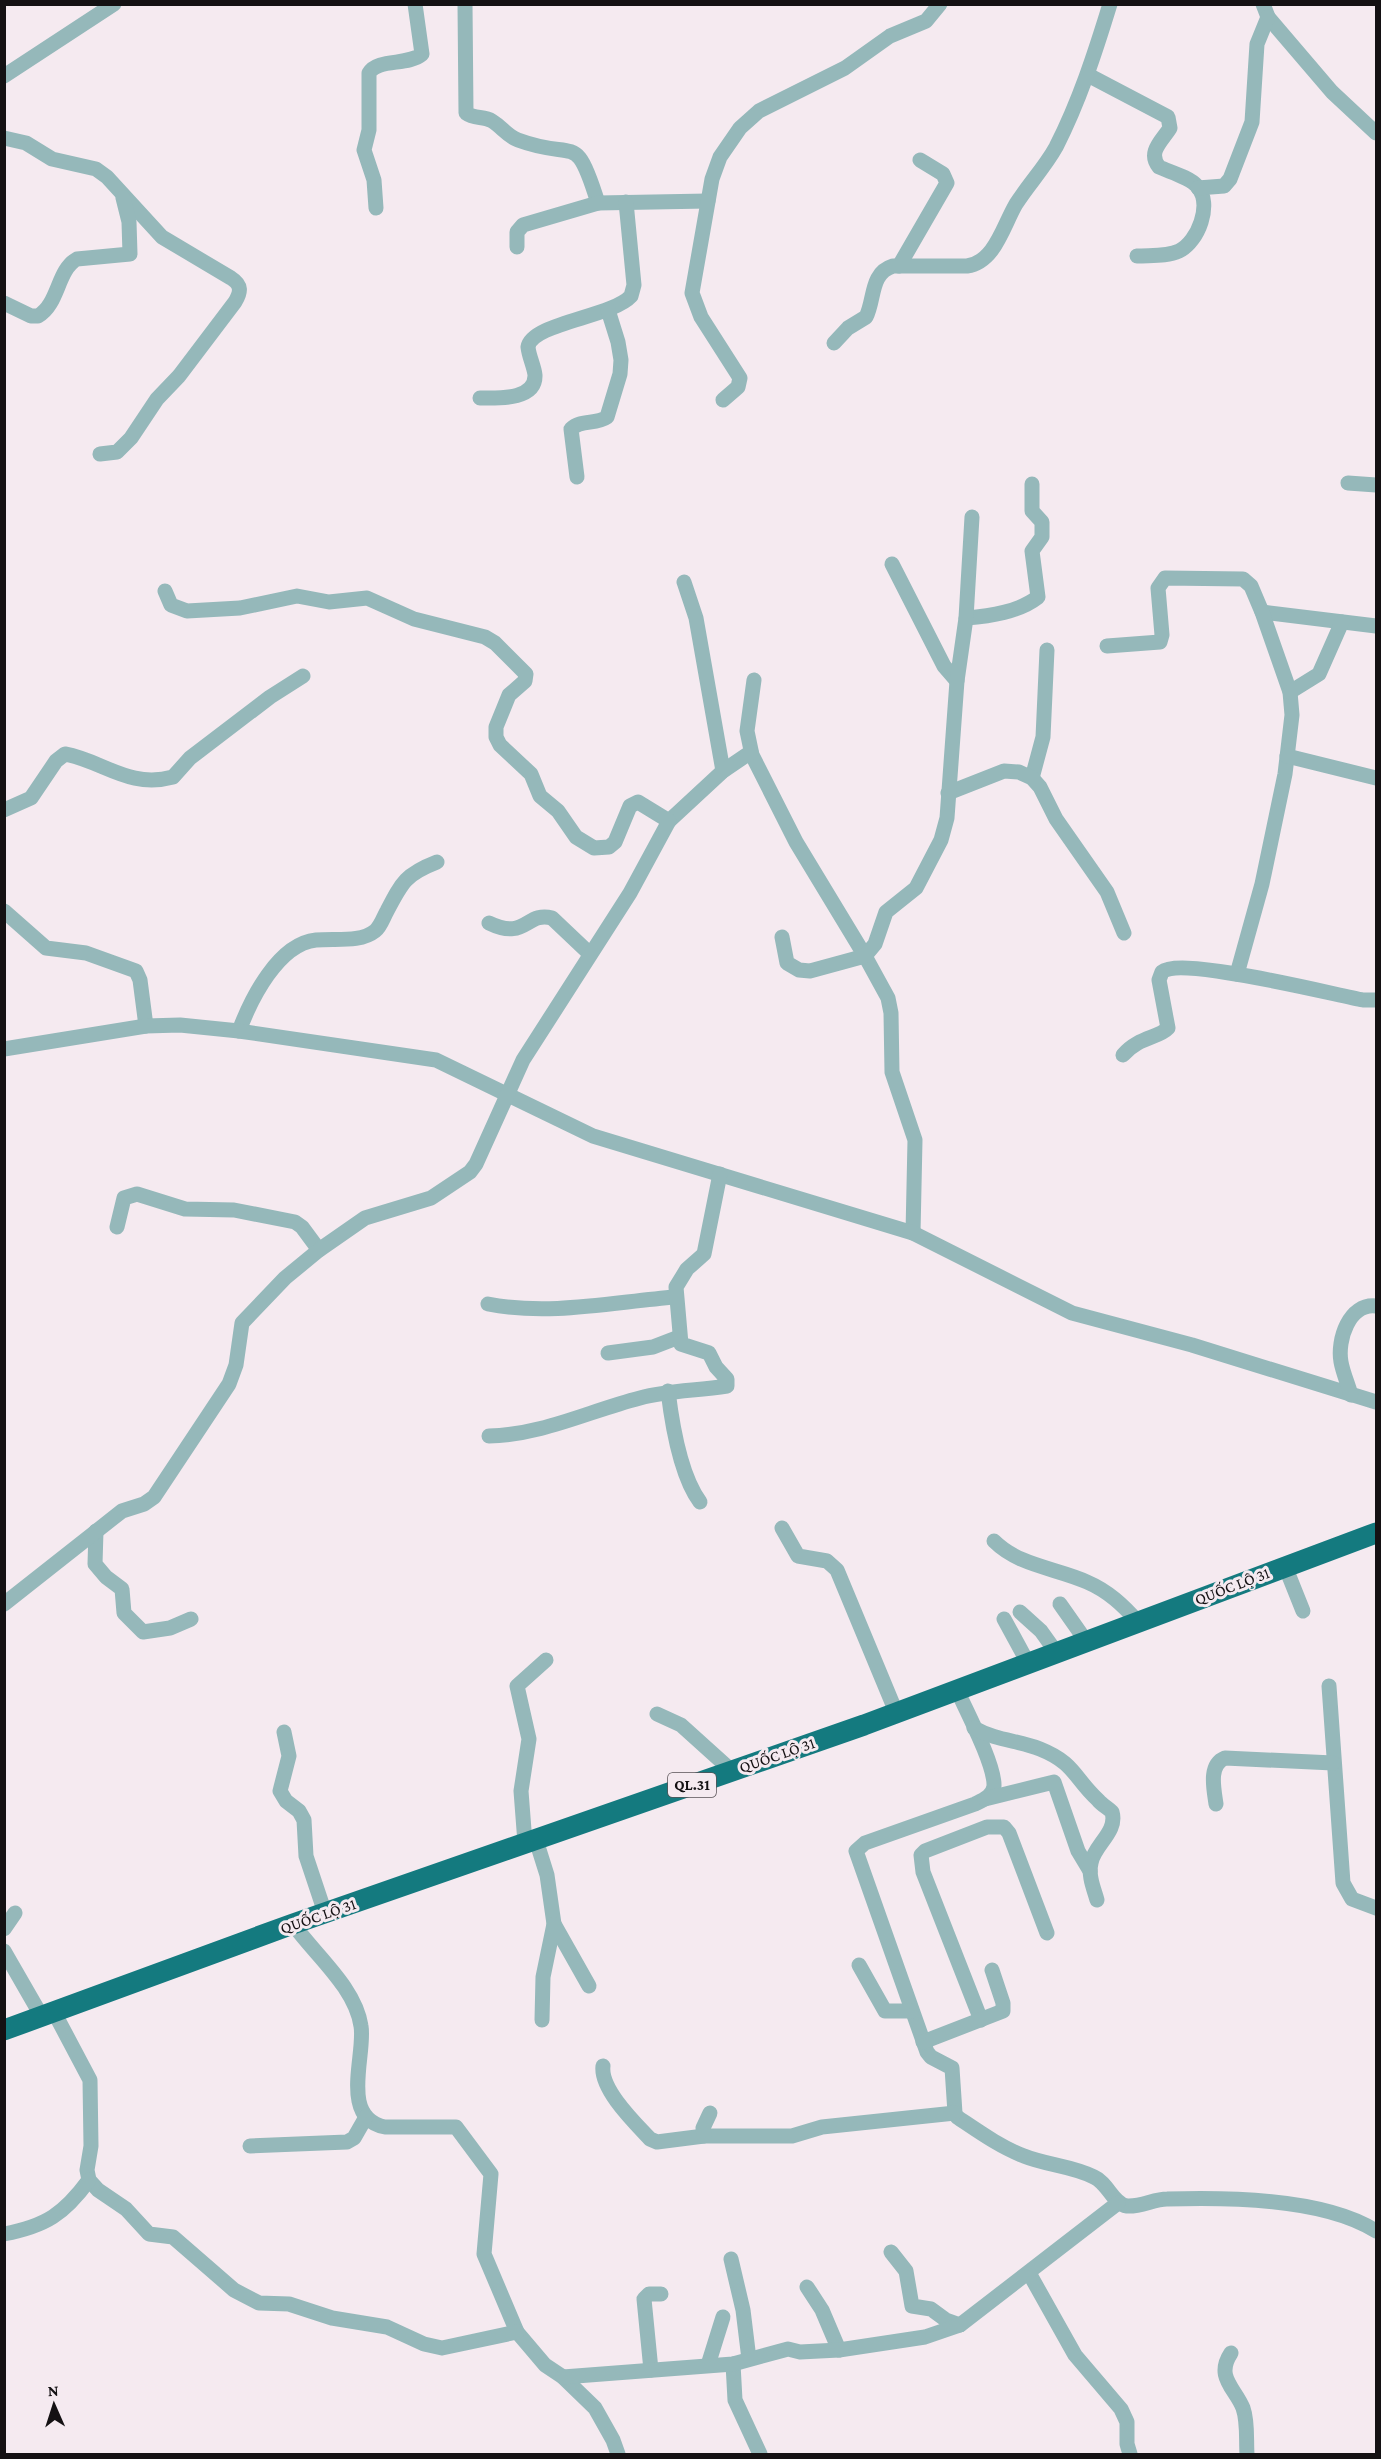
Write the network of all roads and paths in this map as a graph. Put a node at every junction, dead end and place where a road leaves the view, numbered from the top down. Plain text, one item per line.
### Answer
1 (114, 4) edge
2 (415, 4) edge
3 (465, 4) edge
4 (940, 4) edge
5 (1110, 4) edge
6 (1265, 11) edge
7 (1088, 75) junction
8 (4, 76) edge
9 (1377, 133) edge
10 (4, 138) edge
11 (920, 160) dead end
12 (1198, 188) junction
13 (122, 195) junction
14 (708, 201) junction
15 (626, 202) junction
16 (598, 203) junction
17 (376, 208) dead end
18 (518, 247) dead end
19 (1137, 256) dead end
20 (898, 266) junction
21 (4, 303) edge
22 (608, 310) junction
23 (834, 343) dead end
24 (480, 398) dead end
25 (723, 399) dead end
26 (100, 454) dead end
27 (577, 477) dead end
28 (1348, 483) dead end
29 (1032, 484) dead end
30 (1377, 485) edge
31 (972, 518) dead end
32 (892, 564) dead end
33 (684, 582) dead end
34 (165, 591) dead end
35 (1262, 612) junction
36 (966, 618) junction
37 (1342, 622) junction
38 (1377, 626) edge
39 (1107, 646) dead end
40 (1047, 650) dead end
41 (303, 676) dead end
42 (754, 680) dead end
43 (957, 681) junction
44 (1290, 693) junction
45 (751, 752) junction
46 (1287, 756) junction
47 (723, 771) junction
48 (1032, 778) junction
49 (1377, 778) edge
50 (948, 793) junction
51 (4, 810) edge
52 (669, 821) junction
53 (437, 862) dead end
54 (4, 911) edge
55 (489, 923) dead end
56 (1124, 933) dead end
57 (782, 937) dead end
58 (590, 954) junction
59 (865, 956) junction
60 (1237, 974) junction
61 (1377, 1000) edge
62 (146, 1026) junction
63 (239, 1031) junction
64 (4, 1049) edge
65 (1124, 1055) dead end
66 (506, 1095) junction
67 (720, 1174) junction
68 (117, 1227) dead end
69 (913, 1233) junction
70 (319, 1250) junction
71 (675, 1298) junction
72 (488, 1304) dead end
73 (1377, 1306) edge
74 (679, 1337) junction
75 (609, 1353) dead end
76 (668, 1391) junction
77 (1351, 1395) junction
78 (1377, 1402) edge
79 (489, 1436) dead end
80 (700, 1502) dead end
81 (782, 1528) dead end
82 (96, 1531) junction
83 (1377, 1533) edge
84 (994, 1541) dead end
85 (1285, 1566) junction
86 (4, 1604) edge
87 (1060, 1604) dead end
88 (1303, 1611) dead end
89 (1020, 1612) dead end
90 (191, 1619) dead end
91 (1004, 1619) dead end
92 (1138, 1622) junction
93 (1086, 1641) junction
94 (1056, 1652) junction
95 (546, 1660) dead end
96 (1028, 1663) junction
97 (1329, 1686) dead end
98 (957, 1689) junction
99 (896, 1712) junction
100 (657, 1714) dead end
101 (974, 1728) junction
102 (284, 1732) dead end
103 (1333, 1763) junction
104 (732, 1771) junction
105 (985, 1799) junction
106 (1216, 1804) dead end
107 (529, 1839) junction
108 (1090, 1871) junction
109 (1097, 1900) dead end
110 (1377, 1908) edge
111 (15, 1913) dead end
112 (325, 1913) junction
113 (293, 1924) junction
114 (554, 1924) junction
115 (4, 1929) edge
116 (1047, 1933) dead end
117 (4, 1951) edge
118 (859, 1965) dead end
119 (992, 1970) dead end
120 (590, 1986) dead end
121 (911, 2011) junction
122 (48, 2014) junction
123 (542, 2020) dead end
124 (981, 2020) junction
125 (4, 2030) edge
126 (923, 2042) junction
127 (603, 2066) dead end
128 (710, 2113) dead end
129 (955, 2113) junction
130 (366, 2117) junction
131 (704, 2136) junction
132 (250, 2146) dead end
133 (89, 2180) junction
134 (1118, 2203) junction
135 (1377, 2231) edge
136 (4, 2234) edge
137 (891, 2252) dead end
138 (731, 2259) dead end
139 (1029, 2272) junction
140 (807, 2287) dead end
141 (661, 2294) dead end
142 (723, 2316) dead end
143 (960, 2325) junction
144 (516, 2332) junction
145 (839, 2350) junction
146 (1231, 2353) dead end
147 (748, 2359) junction
148 (733, 2364) junction
149 (708, 2366) junction
150 (651, 2370) junction
151 (563, 2377) junction
152 (618, 2454) edge
153 (760, 2454) edge
154 (1130, 2454) edge
155 (1247, 2454) edge

1 - 8 street
2 - 17 street
3 - 16 street
4 - 14 street
5 - 7 street
6 - 9 street
6 - 12 street
7 - 12 street
7 - 20 street
10 - 13 street
11 - 20 street
12 - 19 street
13 - 21 street
13 - 26 street
14 - 15 street
14 - 25 street
15 - 16 street
15 - 22 street
16 - 18 street
20 - 23 street
22 - 24 street
22 - 27 street
28 - 30 street
29 - 36 street
31 - 36 street
32 - 43 street
33 - 47 street
34 - 52 street
35 - 37 street
35 - 39 street
35 - 44 street
36 - 43 street
37 - 38 street
37 - 44 street
40 - 48 street
41 - 51 street
42 - 45 street
43 - 50 street
44 - 46 street
45 - 47 street
45 - 59 street
46 - 49 street
46 - 60 street
47 - 52 street
48 - 50 street
48 - 56 street
50 - 59 street
52 - 58 street
53 - 63 street
54 - 62 street
55 - 58 street
57 - 59 street
58 - 66 street
59 - 69 street
60 - 61 street
60 - 65 street
62 - 63 street
62 - 64 street
63 - 66 street
66 - 67 street
66 - 70 street
67 - 69 street
67 - 71 street
68 - 70 street
69 - 77 street
70 - 82 street
71 - 72 street
71 - 74 street
73 - 77 street
74 - 75 street
74 - 76 street
76 - 79 street
76 - 80 street
77 - 78 street
81 - 99 street
82 - 86 street
82 - 90 street
83 - 85 highway, QUỐC LỘ 31 / QL.31
84 - 92 street
85 - 88 street
85 - 92 highway, QUỐC LỘ 31 / QL.31
87 - 93 street
89 - 94 street
91 - 96 street
92 - 93 highway, QUỐC LỘ 31 / QL.31
93 - 94 highway, QUỐC LỘ 31 / QL.31
94 - 96 highway, QUỐC LỘ 31 / QL.31
95 - 107 street
96 - 98 highway, QUỐC LỘ 31 / QL.31
97 - 103 street
98 - 99 highway, QUỐC LỘ 31 / QL.31
98 - 101 street
99 - 104 highway, QUỐC LỘ 31 / QL.31
100 - 104 street
101 - 105 street
101 - 108 street
102 - 112 street
103 - 106 street
103 - 110 street
104 - 107 highway, QUỐC LỘ 31 / QL.31
105 - 108 street
105 - 121 street
107 - 112 highway, QUỐC LỘ 31 / QL.31
107 - 114 street
108 - 109 street
111 - 115 street
112 - 113 highway, QUỐC LỘ 31 / QL.31
113 - 122 highway, QUỐC LỘ 31 / QL.31
113 - 130 street
114 - 120 street
114 - 123 street
116 - 124 street
117 - 122 street
118 - 121 street
119 - 124 street
121 - 126 street
122 - 125 highway, QUỐC LỘ 31 / QL.31
122 - 133 street
124 - 126 street
126 - 129 street
127 - 131 street
128 - 131 street
129 - 131 street
129 - 134 street
130 - 132 street
130 - 144 street
133 - 136 street
133 - 144 street
134 - 135 street
134 - 139 street
137 - 143 street
138 - 147 street
139 - 143 street
139 - 154 street
140 - 145 street
141 - 150 street
142 - 149 street
143 - 145 street
144 - 151 street
145 - 147 street
146 - 155 street
147 - 148 street
148 - 149 street
148 - 153 street
149 - 150 street
150 - 151 street
151 - 152 street

